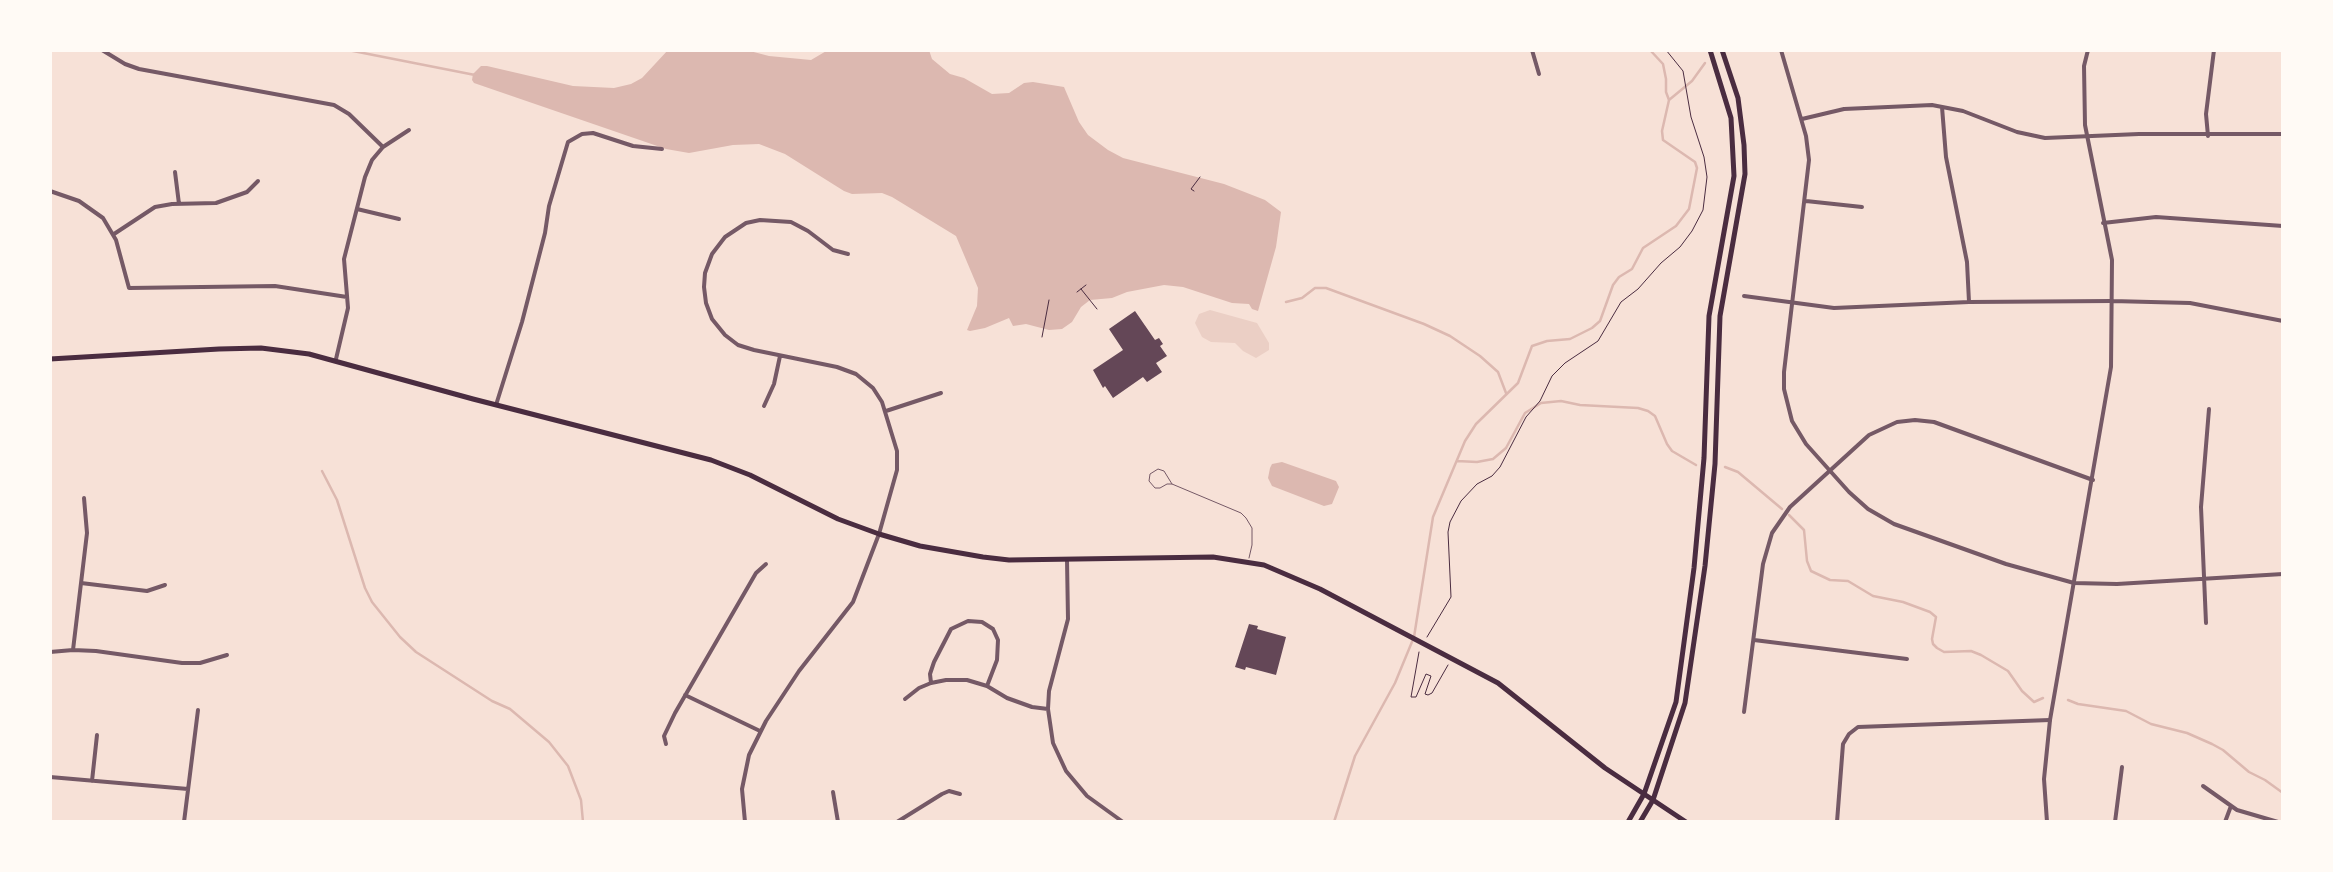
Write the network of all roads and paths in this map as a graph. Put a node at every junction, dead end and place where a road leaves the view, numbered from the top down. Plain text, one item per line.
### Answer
1 (102, 50) edge
2 (1532, 50) edge
3 (1666, 50) edge
4 (1710, 50) edge
5 (1722, 50) edge
6 (1781, 50) edge
7 (2088, 50) edge
8 (2214, 50) edge
9 (1539, 74) dead end
10 (1942, 107) junction
11 (1802, 119) junction
12 (410, 130) dead end
13 (2283, 134) edge
14 (2208, 136) junction
15 (2086, 137) junction
16 (382, 147) junction
17 (662, 149) dead end
18 (175, 172) dead end
19 (1200, 177) dead end
20 (258, 181) dead end
21 (1194, 191) dead end
22 (50, 192) edge
23 (1806, 201) junction
24 (179, 204) junction
25 (1862, 207) dead end
26 (357, 209) junction
27 (398, 219) dead end
28 (2102, 223) junction
29 (2283, 226) edge
30 (114, 234) junction
31 (848, 254) dead end
32 (1086, 284) dead end
33 (1081, 288) junction
34 (1076, 292) dead end
35 (346, 296) junction
36 (1744, 296) dead end
37 (1049, 300) dead end
38 (2112, 301) junction
39 (1970, 302) junction
40 (1792, 304) junction
41 (1097, 309) dead end
42 (2283, 321) edge
43 (1042, 337) dead end
44 (780, 356) junction
45 (50, 358) edge
46 (336, 359) junction
47 (942, 393) dead end
48 (496, 405) junction
49 (764, 406) dead end
50 (2209, 408) dead end
51 (886, 410) junction
52 (1828, 470) junction
53 (2093, 480) junction
54 (1172, 484) junction
55 (84, 498) dead end
56 (879, 534) junction
57 (1066, 560) junction
58 (1248, 561) junction
59 (766, 564) dead end
60 (2283, 574) edge
61 (2204, 579) junction
62 (2074, 582) junction
63 (81, 583) junction
64 (165, 584) dead end
65 (2206, 624) dead end
66 (1426, 639) dead end
67 (1754, 640) junction
68 (73, 650) junction
69 (50, 652) edge
70 (1419, 653) dead end
71 (227, 655) dead end
72 (1452, 658) junction
73 (1907, 659) dead end
74 (931, 683) junction
75 (987, 686) junction
76 (685, 695) junction
77 (905, 698) dead end
78 (1048, 709) junction
79 (198, 710) dead end
80 (1744, 712) dead end
81 (2050, 720) junction
82 (760, 732) junction
83 (96, 735) dead end
84 (666, 744) dead end
85 (2122, 767) dead end
86 (50, 776) edge
87 (92, 780) junction
88 (2204, 786) dead end
89 (188, 789) junction
90 (833, 792) dead end
91 (960, 794) dead end
92 (1644, 794) junction
93 (1653, 800) junction
94 (2231, 806) junction
95 (2283, 812) edge
96 (1116, 820) edge
97 (184, 822) edge
98 (745, 822) edge
99 (838, 822) edge
100 (897, 822) edge
101 (1123, 822) edge
102 (1628, 822) edge
103 (1640, 822) edge
104 (1686, 822) edge
105 (1838, 822) edge
106 (2047, 822) edge
107 (2114, 822) edge
108 (2225, 822) edge
109 (2279, 822) edge

1 - 16 street
2 - 9 street
3 - 66 path
4 - 92 main road
5 - 93 main road
6 - 11 street
7 - 15 street
8 - 14 street
10 - 11 street
10 - 15 street
10 - 39 street
11 - 23 street
12 - 16 street
13 - 14 street
14 - 15 street
15 - 28 street
16 - 26 street
17 - 48 street
18 - 24 street
19 - 21 path
20 - 24 street
22 - 30 street
23 - 25 street
23 - 40 street
24 - 30 street
26 - 27 street
26 - 35 street
28 - 29 street
28 - 38 street
30 - 35 street
31 - 44 street
32 - 33 path
33 - 34 path
33 - 41 path
35 - 46 street
36 - 40 street
37 - 43 path
38 - 39 street
38 - 42 street
38 - 53 street
39 - 40 street
40 - 52 street
44 - 49 street
44 - 51 street
45 - 46 main road
46 - 48 main road
47 - 51 street
48 - 56 main road
50 - 61 street
51 - 56 street
52 - 53 street
52 - 62 street
52 - 67 street
53 - 62 street
54 - 54 lane
54 - 58 lane
55 - 63 street
56 - 57 main road
56 - 82 street
57 - 58 main road
57 - 78 street
58 - 72 main road
59 - 76 street
60 - 61 street
61 - 62 street
61 - 65 street
62 - 81 street
63 - 64 street
63 - 68 street
67 - 73 street
67 - 80 street
68 - 69 street
68 - 71 street
70 - 72 path
72 - 92 main road
74 - 75 street
74 - 75 street
74 - 77 street
75 - 78 street
76 - 82 street
76 - 84 street
78 - 96 street
79 - 89 street
81 - 105 street
81 - 106 street
82 - 98 street
83 - 87 street
85 - 107 street
86 - 87 street
87 - 89 street
88 - 94 street
89 - 97 street
90 - 99 street
91 - 100 street
92 - 93 main road
92 - 102 main road
93 - 103 main road
93 - 104 main road
94 - 108 street
94 - 109 street
95 - 109 street
96 - 101 street

